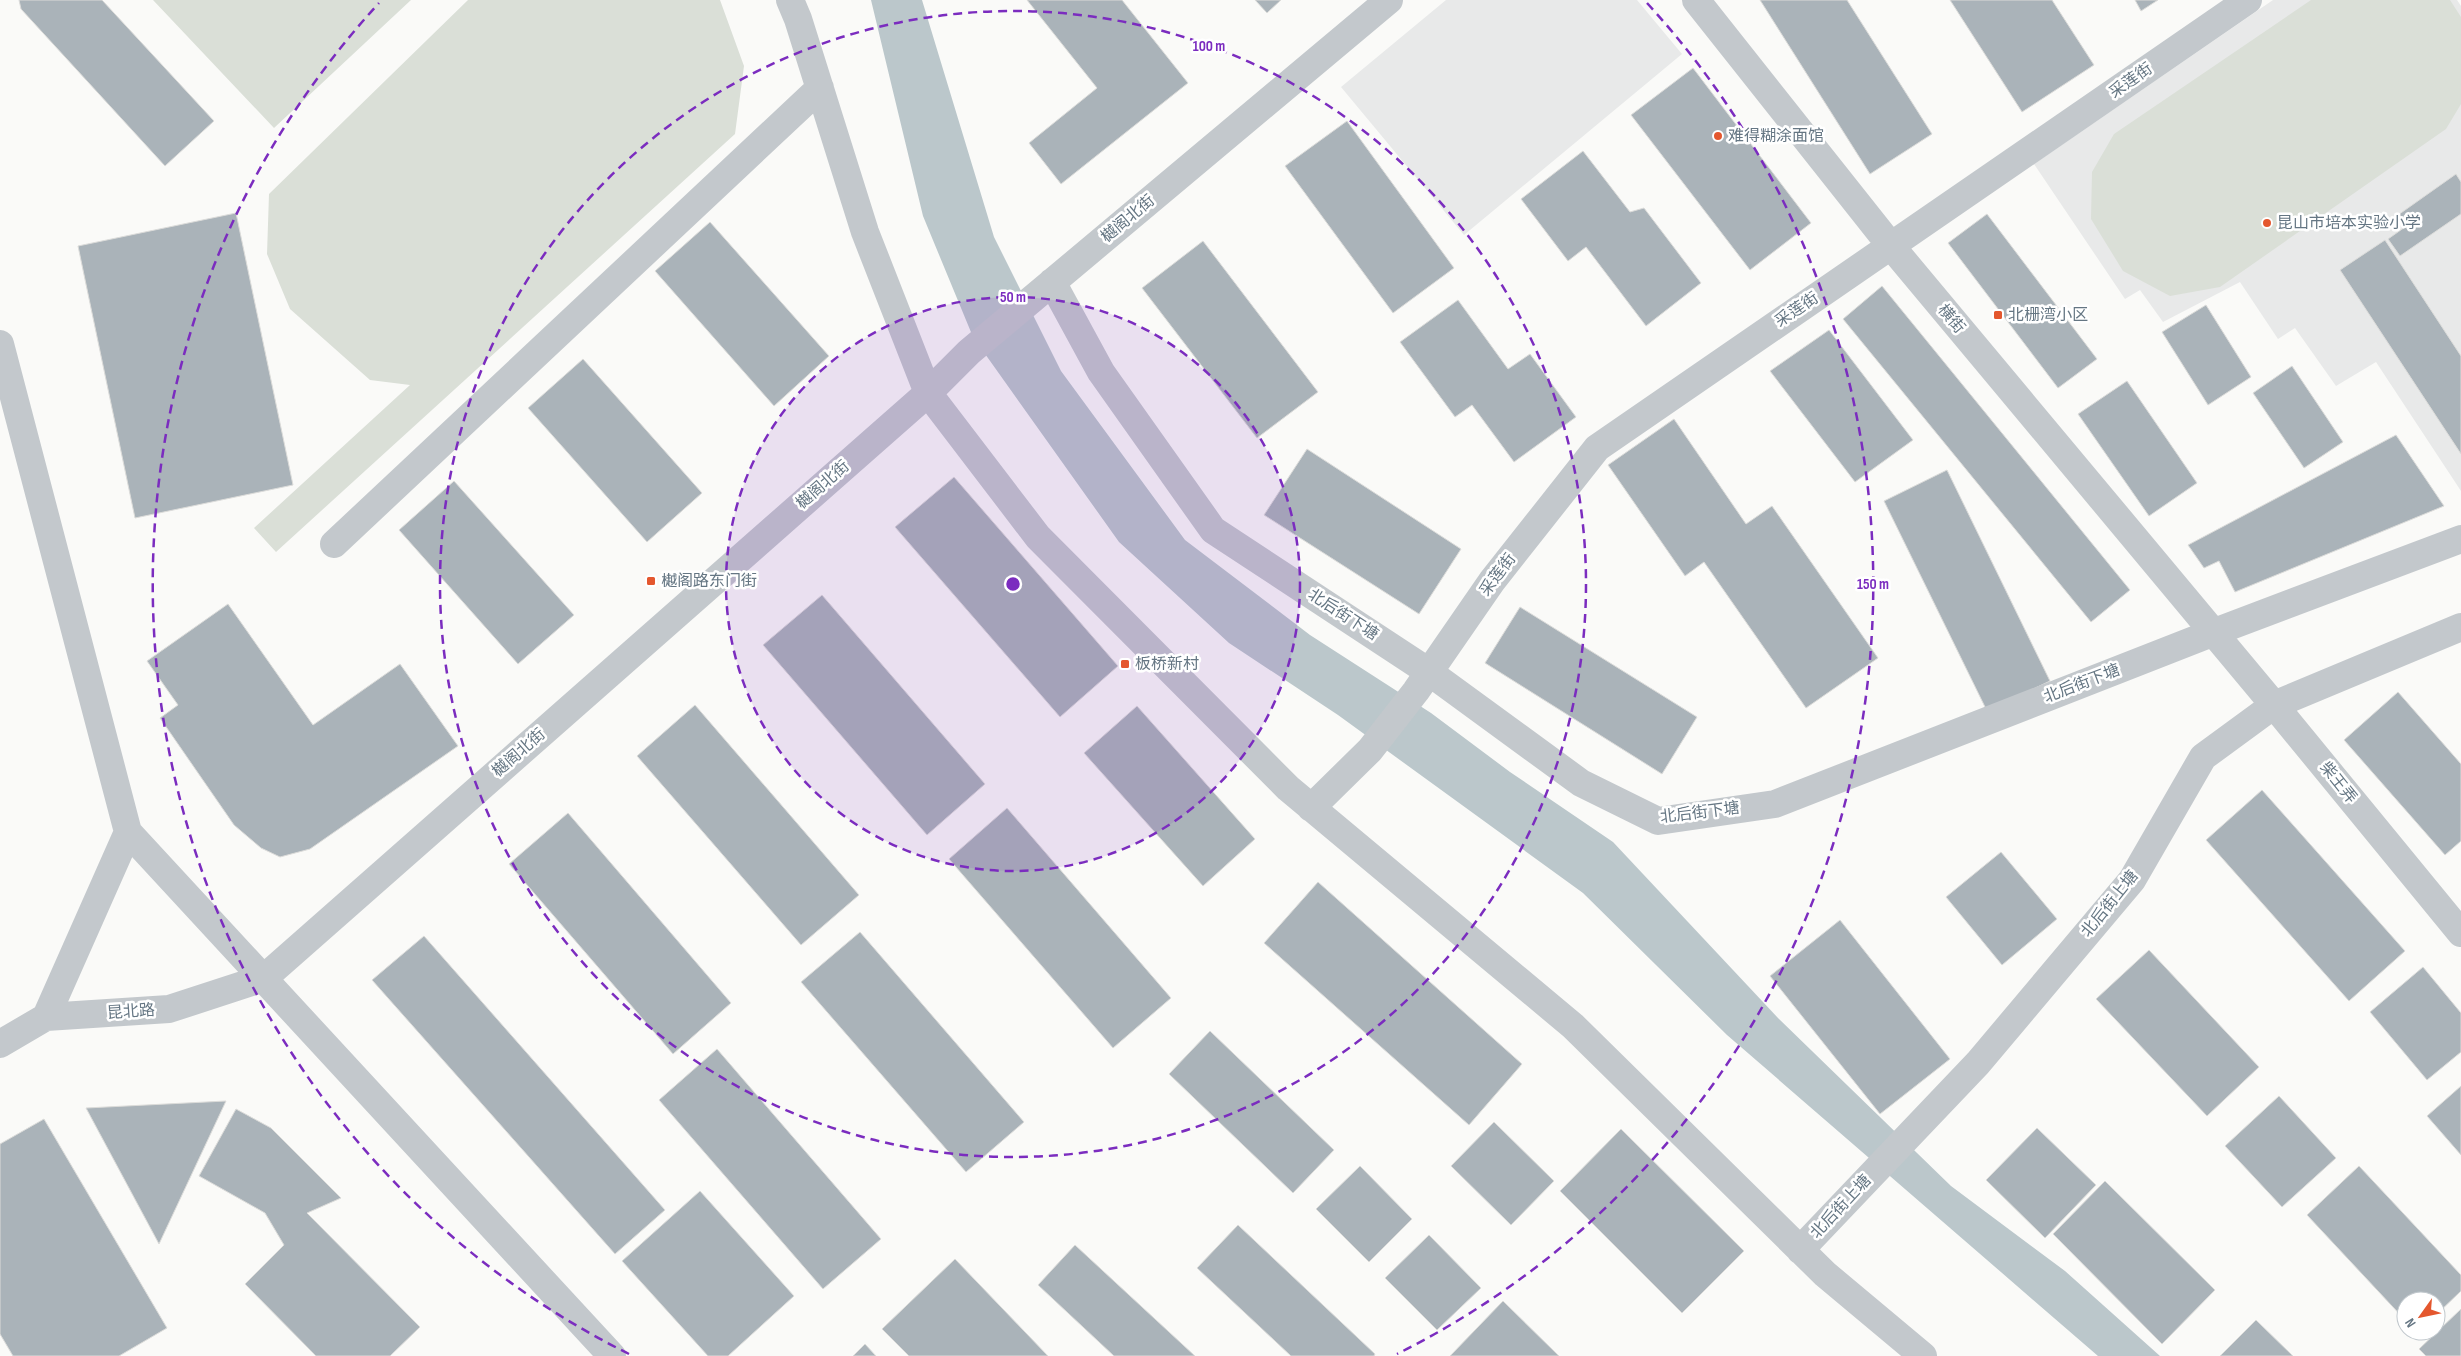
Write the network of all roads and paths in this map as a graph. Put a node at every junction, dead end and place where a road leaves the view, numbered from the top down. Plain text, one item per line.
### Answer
1 (790, 0) edge
2 (1389, 0) edge
3 (1696, 0) edge
4 (2248, 0) edge
5 (820, 88) junction
6 (1891, 246) junction
7 (1052, 282) junction
8 (0, 344) edge
9 (928, 393) junction
10 (2461, 540) edge
11 (334, 544) dead end
12 (2461, 627) edge
13 (2212, 633) junction
14 (1423, 682) junction
15 (2274, 705) junction
16 (1311, 808) junction
17 (128, 832) junction
18 (2461, 933) edge
19 (264, 978) junction
20 (46, 1017) junction
21 (0, 1044) edge
22 (1800, 1250) junction
23 (612, 1356) edge
24 (1922, 1356) edge

1 - 5 street
2 - 7 street, 樾阁北街
3 - 6 street, 横街
4 - 6 street, 采莲街
5 - 9 street
5 - 11 street
6 - 13 street, 横街
6 - 14 street, 采莲街
7 - 9 street, 樾阁北街
7 - 14 street, 北后街下塘
8 - 17 street
9 - 16 street
9 - 19 street, 樾阁北街
10 - 13 street, 北后街下塘
12 - 15 street, 北后街上塘
13 - 14 street, 北后街下塘
13 - 15 street, 柴王弄
14 - 16 street, 采莲街
15 - 18 street, 柴王弄
15 - 22 street, 北后街上塘
16 - 22 street
17 - 19 street
17 - 20 street
19 - 20 street, 昆北路
19 - 23 street
20 - 21 street, 昆北路
22 - 24 street

